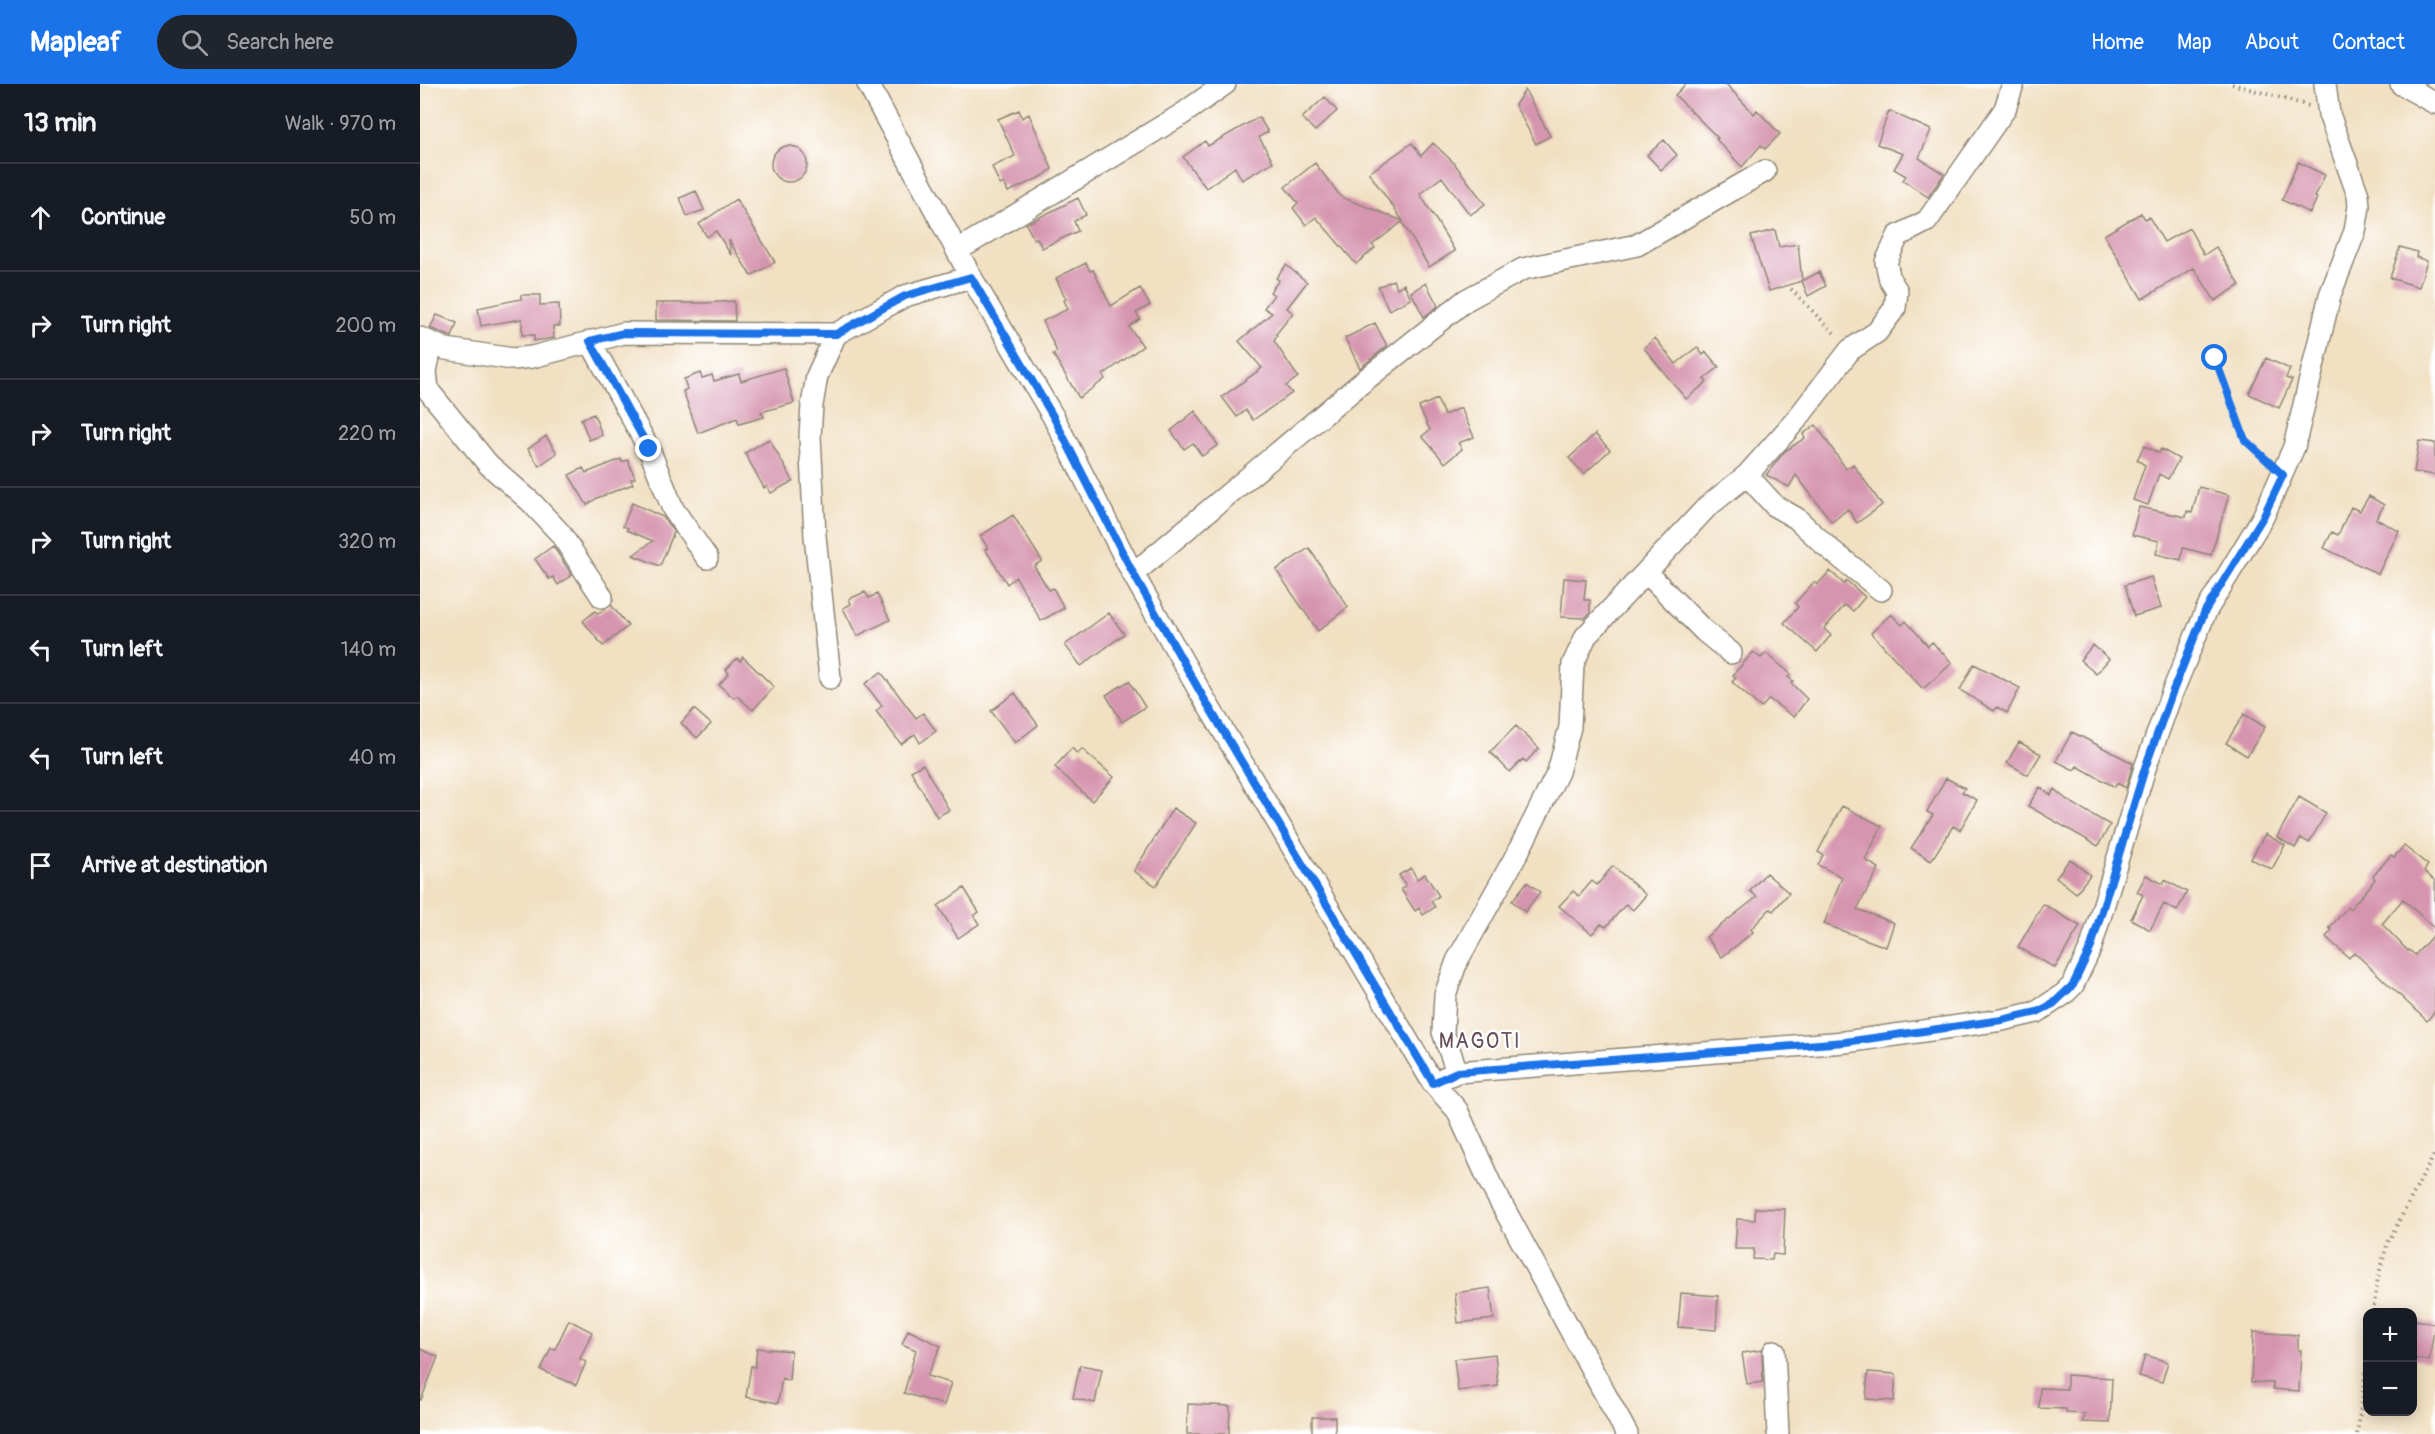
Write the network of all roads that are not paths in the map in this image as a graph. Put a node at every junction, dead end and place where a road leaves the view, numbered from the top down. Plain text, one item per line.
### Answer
1 (868, 84) edge
2 (1225, 84) edge
3 (2013, 84) edge
4 (2402, 84) edge
5 (2325, 91) edge
6 (2435, 103) edge
7 (1765, 171) dead end
8 (958, 250) junction
9 (971, 277) junction
10 (836, 334) junction
11 (426, 341) edge
12 (590, 341) junction
13 (1747, 475) junction
14 (707, 558) dead end
15 (1646, 572) junction
16 (1133, 573) junction
17 (1881, 590) dead end
18 (602, 597) dead end
19 (1731, 653) dead end
20 (830, 678) dead end
21 (1457, 1072) junction
22 (1433, 1083) junction
23 (1774, 1351) dead end
24 (1627, 1434) edge
25 (1778, 1434) edge

1 - 8 street
2 - 8 street
3 - 13 street
4 - 6 street
5 - 21 street
7 - 16 street
8 - 9 street
9 - 10 street
9 - 16 street
10 - 12 street
10 - 20 street
11 - 12 street
11 - 18 street
12 - 14 street
13 - 15 street
13 - 17 street
15 - 19 street
15 - 21 street
16 - 22 street
21 - 22 street
22 - 24 street
23 - 25 street

